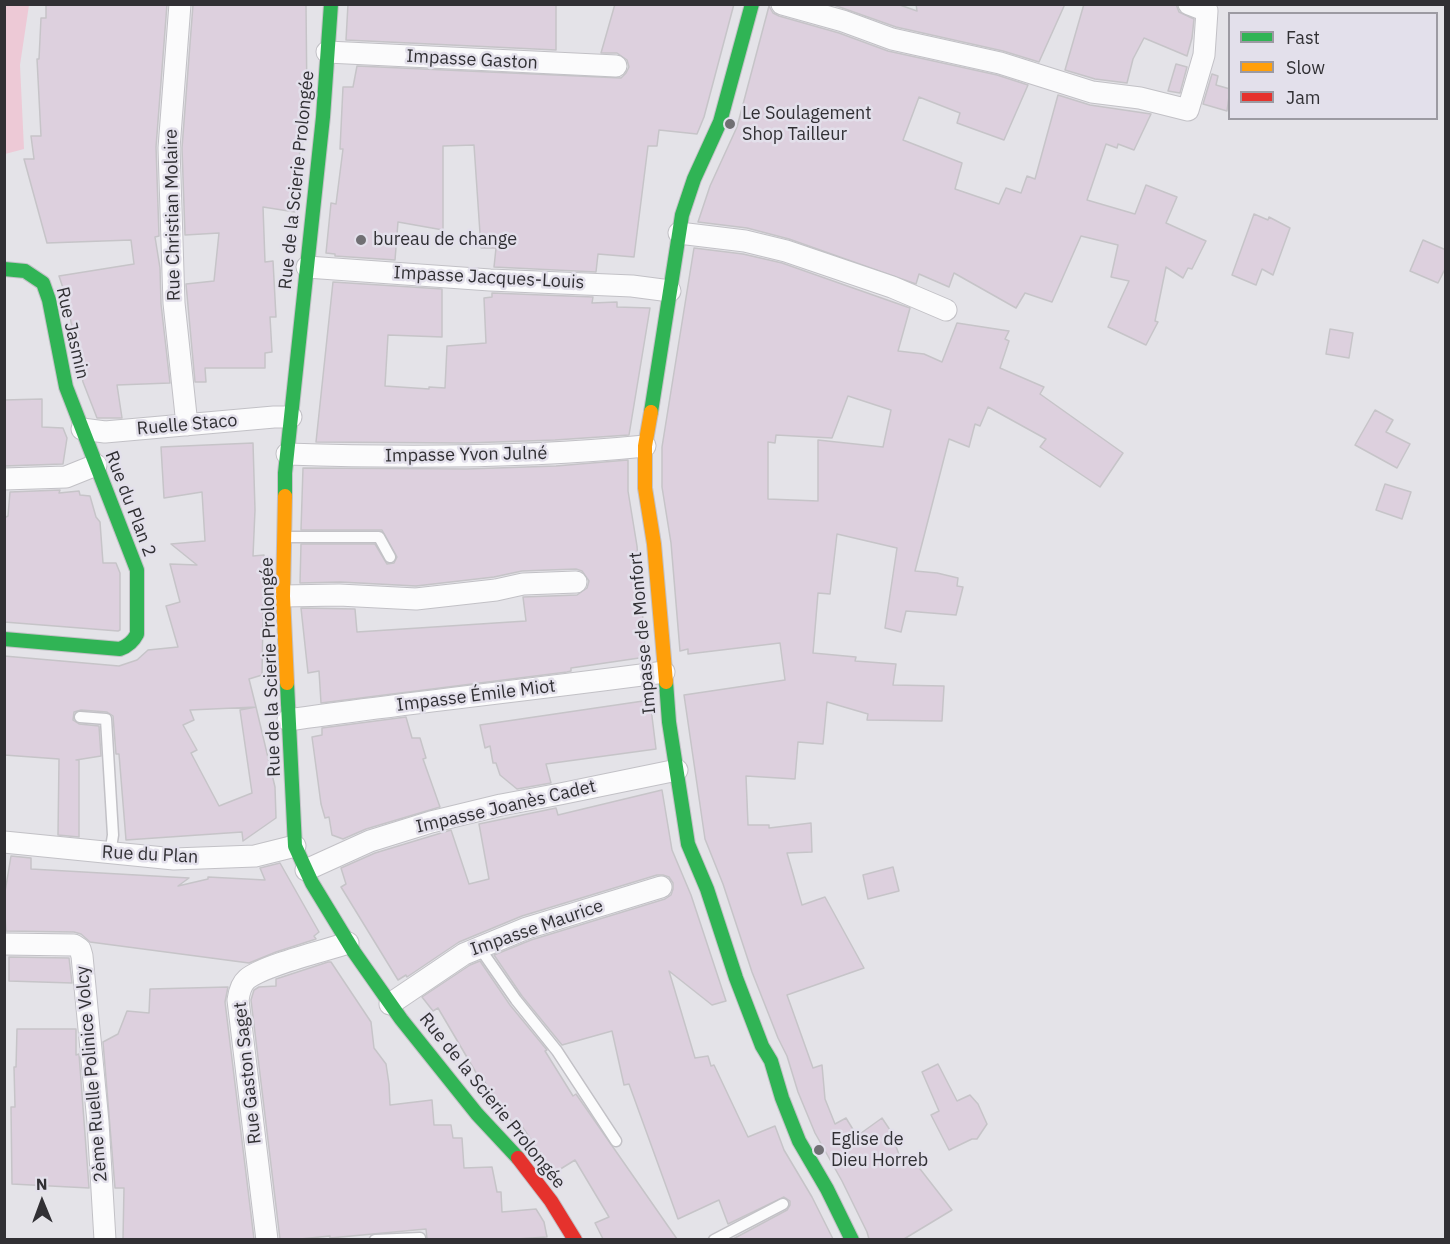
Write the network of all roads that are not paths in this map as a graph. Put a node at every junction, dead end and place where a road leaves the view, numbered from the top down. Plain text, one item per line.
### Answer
1 (180, 4) edge
2 (331, 4) edge
3 (752, 4) edge
4 (782, 4) edge
5 (1189, 4) edge
6 (327, 52) junction
7 (616, 66) dead end
8 (679, 233) junction
9 (307, 267) junction
10 (4, 269) edge
11 (670, 291) junction
12 (946, 310) dead end
13 (291, 417) junction
14 (187, 424) junction
15 (82, 429) junction
16 (645, 446) junction
17 (287, 454) junction
18 (96, 465) junction
19 (4, 479) edge
20 (284, 537) junction
21 (390, 557) dead end
22 (576, 582) dead end
23 (283, 596) junction
24 (4, 639) edge
25 (664, 672) junction
26 (80, 717) dead end
27 (288, 720) junction
28 (677, 770) junction
29 (4, 842) edge
30 (296, 846) junction
31 (110, 854) junction
32 (306, 870) junction
33 (661, 887) dead end
34 (348, 942) junction
35 (4, 944) edge
36 (479, 947) junction
37 (390, 1004) junction
38 (616, 1141) dead end
39 (783, 1204) dead end
40 (420, 1238) edge
41 (105, 1239) edge
42 (267, 1239) edge
43 (375, 1239) edge
44 (575, 1239) edge
45 (714, 1239) edge
46 (852, 1239) edge

1 - 14 street, Rue Christian Molaire
2 - 6 street, Rue de la Scierie Prolongée
3 - 8 street, Impasse de Monfort
4 - 5 street
6 - 7 street, Impasse Gaston
6 - 9 street, Rue de la Scierie Prolongée
8 - 11 street, Impasse de Monfort
8 - 12 street
9 - 11 street, Impasse Jacques-Louis
9 - 13 street, Rue de la Scierie Prolongée
10 - 15 street, Rue Jasmin
11 - 16 street, Impasse de Monfort
13 - 14 street, Ruelle Staco
13 - 17 street, Rue de la Scierie Prolongée
14 - 15 street, Ruelle Staco
15 - 18 street, Rue du Plan 2
16 - 17 street, Impasse Yvon Julné
16 - 25 street, Impasse de Monfort
17 - 20 street, Rue de la Scierie Prolongée
18 - 19 street
18 - 24 street, Rue du Plan 2
20 - 21 lane
20 - 23 street, Rue de la Scierie Prolongée
22 - 23 street
23 - 27 street, Rue de la Scierie Prolongée
25 - 27 street, Impasse Émile Miot
25 - 28 street, Impasse de Monfort
26 - 31 lane
27 - 30 street, Rue de la Scierie Prolongée
28 - 32 street, Impasse Joanès Cadet
28 - 46 street, Impasse de Monfort
29 - 31 street, Rue du Plan
30 - 31 street, Rue du Plan
30 - 32 street, Rue de la Scierie Prolongée
32 - 34 street, Rue de la Scierie Prolongée
33 - 36 street, Impasse Maurice
34 - 37 street, Rue de la Scierie Prolongée
34 - 42 street, Rue Gaston Saget
35 - 41 street, 2ème Ruelle Polinice Volcy
36 - 37 street, Impasse Maurice
36 - 38 lane
37 - 44 street, Rue de la Scierie Prolongée
39 - 45 lane
40 - 43 lane

